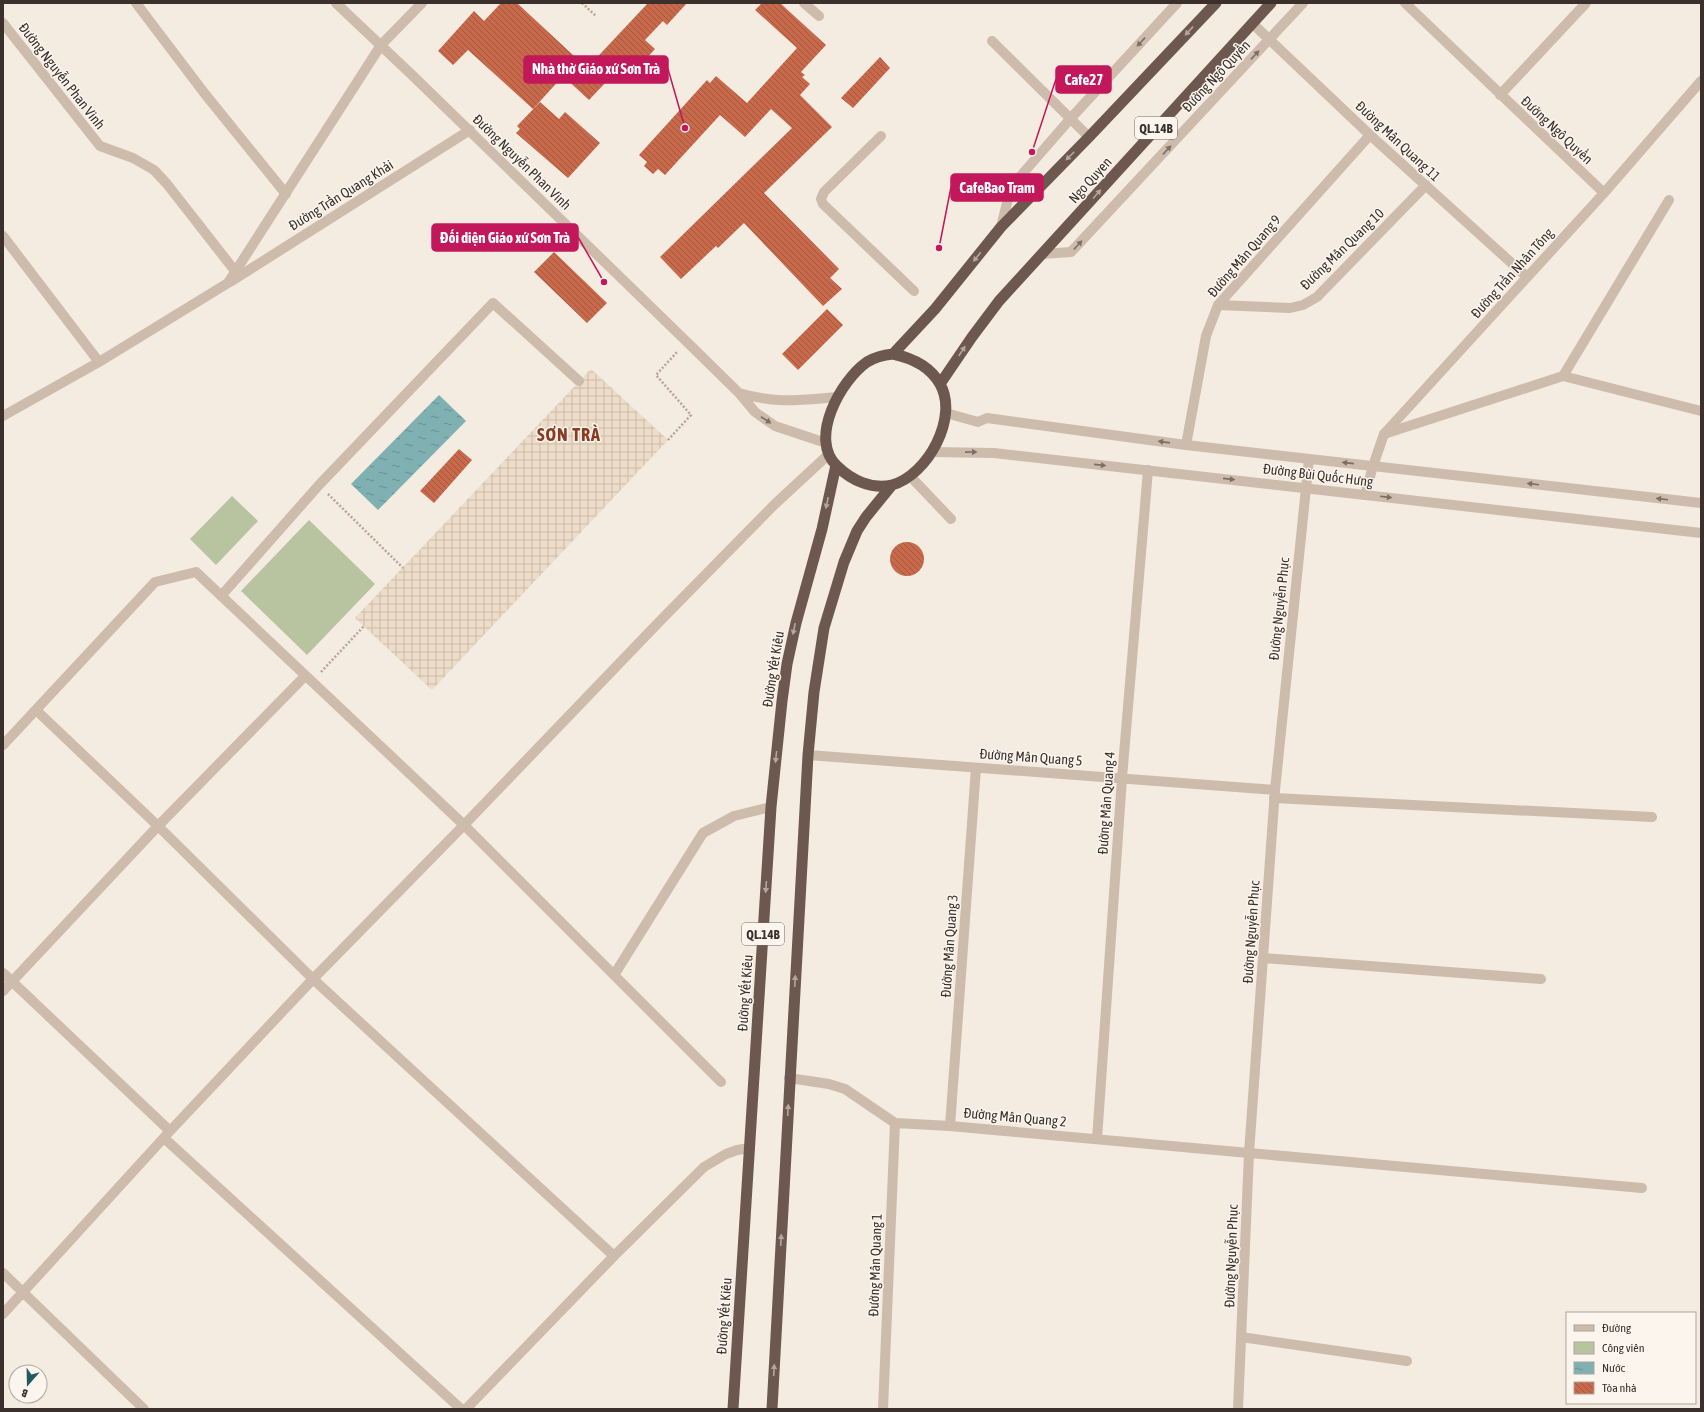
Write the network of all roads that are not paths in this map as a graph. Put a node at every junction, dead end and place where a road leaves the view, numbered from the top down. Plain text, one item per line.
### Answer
1 (136, 3) edge
2 (336, 3) edge
3 (422, 3) edge
4 (804, 3) edge
5 (1177, 3) edge
6 (1216, 3) edge
7 (1271, 3) edge
8 (1303, 3) edge
9 (1405, 3) edge
10 (1586, 3) edge
11 (818, 16) dead end
12 (3, 23) edge
13 (1252, 23) junction
14 (1270, 40) junction
15 (992, 41) dead end
16 (381, 45) junction
17 (1701, 81) edge
18 (1500, 95) junction
19 (1071, 118) junction
20 (470, 130) junction
21 (1370, 135) junction
22 (881, 136) dead end
23 (1089, 137) junction
24 (1426, 185) junction
25 (286, 194) junction
26 (1604, 194) junction
27 (1669, 200) dead end
28 (1001, 227) junction
29 (3, 236) edge
30 (1042, 254) junction
31 (235, 271) junction
32 (1527, 277) junction
33 (228, 283) junction
34 (914, 291) dead end
35 (1218, 305) junction
36 (893, 354) junction
37 (98, 362) junction
38 (1563, 376) junction
39 (579, 381) dead end
40 (940, 384) junction
41 (739, 392) junction
42 (838, 397) junction
43 (1701, 411) edge
44 (946, 413) junction
45 (3, 416) edge
46 (1384, 434) junction
47 (826, 443) junction
48 (1186, 445) junction
49 (932, 452) junction
50 (829, 454) junction
51 (1309, 459) junction
52 (836, 465) junction
53 (1372, 466) junction
54 (1148, 470) junction
55 (910, 476) junction
56 (892, 485) junction
57 (1306, 488) junction
58 (1365, 495) junction
59 (1701, 503) edge
60 (951, 519) dead end
61 (1701, 533) edge
62 (221, 596) junction
63 (308, 679) junction
64 (36, 710) junction
65 (3, 745) edge
66 (808, 755) junction
67 (976, 768) junction
68 (1122, 778) junction
69 (1275, 794) junction
70 (771, 807) junction
71 (1652, 816) dead end
72 (464, 825) junction
73 (158, 826) junction
74 (1263, 958) junction
75 (3, 973) edge
76 (614, 976) junction
77 (313, 978) junction
78 (1541, 979) dead end
79 (12, 982) junction
80 (3, 991) edge
81 (789, 1078) junction
82 (721, 1082) dead end
83 (895, 1122) junction
84 (950, 1126) junction
85 (167, 1135) junction
86 (1097, 1139) junction
87 (750, 1148) junction
88 (1249, 1152) junction
89 (1642, 1188) dead end
90 (614, 1256) junction
91 (3, 1273) edge
92 (24, 1293) junction
93 (3, 1314) edge
94 (1241, 1337) junction
95 (1407, 1361) dead end
96 (144, 1409) edge
97 (461, 1409) edge
98 (466, 1409) edge
99 (734, 1409) edge
100 (772, 1409) edge
101 (883, 1409) edge
102 (1238, 1409) edge

1 - 25 street
2 - 16 street, Đường Nguyễn Phan Vinh
3 - 16 street, Đường Trần Quang Khải
4 - 11 street
5 -> 19 street
6 -> 23 highway, QL.14B
7 - 13 highway, Ngo Quyen / QL.14B
8 - 14 street, Đường Ngô Quyền
9 - 18 street, Đường Ngô Quyền
10 - 18 street
12 - 31 street, Đường Nguyễn Phan Vinh
13 - 14 street, Đường Mân Quang 11
30 -> 13 highway, Ngo Quyen / QL.14B
14 - 21 street, Đường Mân Quang 11
30 -> 14 street, Đường Ngô Quyền
15 - 19 street
16 - 20 street, Đường Nguyễn Phan Vinh
16 - 25 street, Đường Trần Quang Khải
17 - 26 street, Đường Trần Nhân Tông
18 - 26 street, Đường Ngô Quyền
19 - 23 street
19 - 28 street
20 - 33 street, Đường Trần Quang Khải
20 - 41 street, Đường Nguyễn Phan Vinh
21 - 24 street, Đường Mân Quang 11
21 - 35 street, Đường Mân Quang 9
22 - 34 street
23 -> 28 highway, QL.14B
24 - 32 street, Đường Mân Quang 11
24 - 35 street, Đường Mân Quang 10
25 - 31 street, Đường Trần Quang Khải
26 - 32 street, Đường Trần Nhân Tông
27 - 38 street
28 -> 36 highway, QL.14B
29 - 37 street
40 -> 30 highway, Ngo Quyen / QL.14B
31 - 33 street, Đường Trần Quang Khải
32 - 46 street, Đường Trần Nhân Tông
33 - 37 street, Đường Trần Quang Khải
35 - 48 street, Đường Mân Quang 9
36 - 40 highway
36 - 42 highway
37 - 45 street, Đường Trần Quang Khải
38 - 43 street
38 - 46 street
39 - 62 street
40 - 44 highway
41 - 42 street, Đường Nguyễn Phan Vinh
41 -> 47 street, Đường Nguyễn Phan Vinh
42 - 47 highway
48 -> 44 street, Đường Bùi Quốc Hưng
44 - 49 highway
46 - 53 street, Đường Trần Nhân Tông
47 - 50 highway
48 - 51 street, Đường Bùi Quốc Hưng
49 -> 54 street, Đường Bùi Quốc Hưng
49 - 55 highway
50 - 52 highway
50 - 72 street
53 -> 51 street, Đường Bùi Quốc Hưng
51 - 57 street, Đường Nguyễn Phục
52 - 56 highway
52 -> 70 highway, Đường Yết Kiêu / QL.14B
53 - 58 street, Đường Trần Nhân Tông
59 -> 53 street, Đường Bùi Quốc Hưng
54 -> 57 street, Đường Bùi Quốc Hưng
54 - 68 street, Đường Mân Quang 4
55 - 56 highway
55 - 60 street
56 - 66 highway, QL.14B
57 - 58 street, Đường Bùi Quốc Hưng
57 - 69 street, Đường Nguyễn Phục
58 -> 61 street, Đường Bùi Quốc Hưng
62 - 63 street
62 - 64 street
63 - 72 street
63 - 73 street
64 - 65 street
64 - 73 street
66 - 67 street, Đường Mân Quang 5
81 -> 66 highway, QL.14B
67 - 68 street, Đường Mân Quang 5
67 - 84 street, Đường Mân Quang 3
68 - 69 street, Đường Mân Quang 5
68 - 86 street, Đường Mân Quang 4
69 - 71 street, Đường Mân Quang 5
69 - 74 street, Đường Nguyễn Phục
70 - 76 street
70 -> 87 highway, Đường Yết Kiêu / QL.14B
72 - 76 street
72 - 77 street
73 - 77 street
73 - 79 street
74 - 78 street
74 - 88 street, Đường Nguyễn Phục
75 - 79 street
76 - 82 street
77 - 85 street
77 - 90 street
79 - 80 street
79 - 85 street
81 - 83 street, Đường Mân Quang 2
100 -> 81 highway, QL.14B
83 - 84 street, Đường Mân Quang 2
83 - 101 street, Đường Mân Quang 1
84 - 86 street, Đường Mân Quang 2
85 - 92 street
85 - 97 street
86 - 88 street, Đường Mân Quang 2
87 - 90 street
87 - 99 highway, Đường Yết Kiêu / QL.14B
88 - 89 street, Đường Mân Quang 2
88 - 94 street, Đường Nguyễn Phục
90 - 98 street
91 - 92 street
92 - 93 street
92 - 96 street
94 - 95 street
94 - 102 street, Đường Nguyễn Phục

